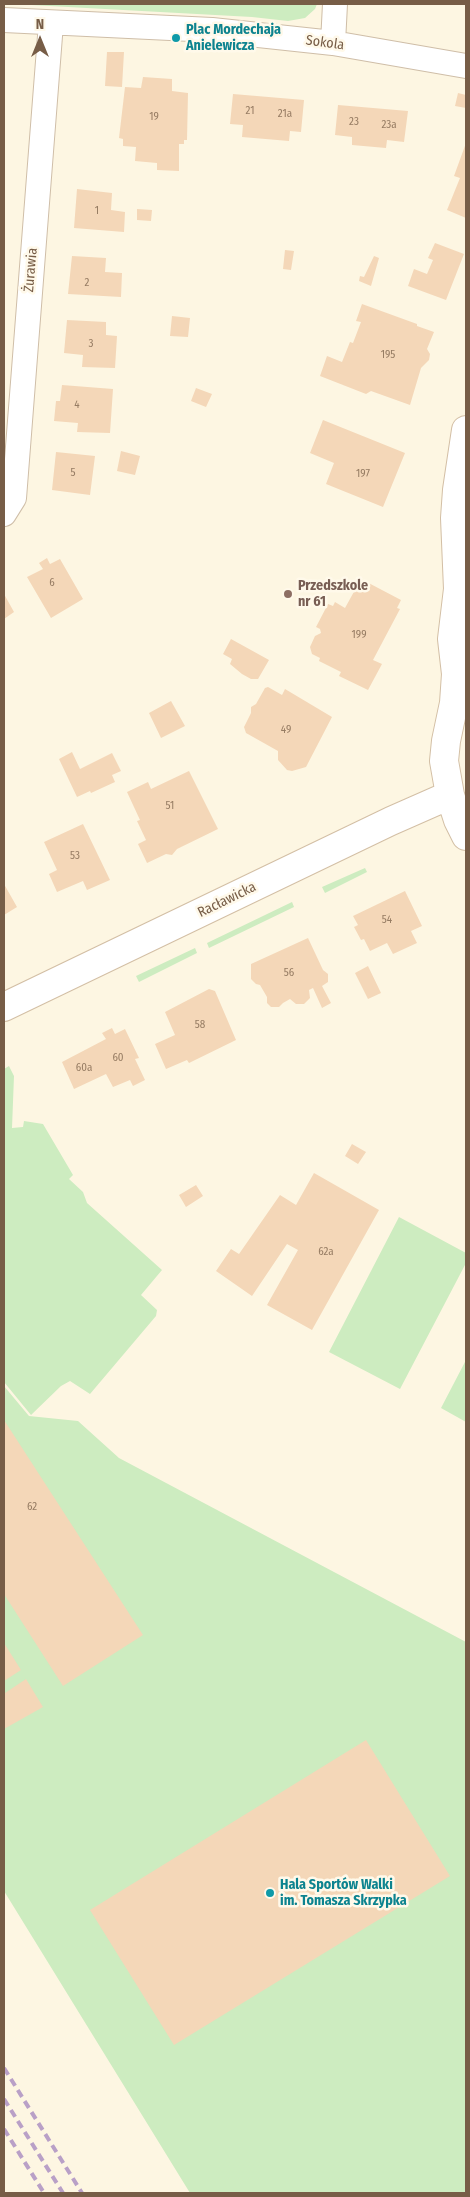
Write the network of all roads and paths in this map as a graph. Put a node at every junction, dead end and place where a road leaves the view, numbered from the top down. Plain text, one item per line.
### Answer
1 (335, 4) edge
2 (4, 20) edge
3 (51, 23) junction
4 (333, 43) junction
5 (466, 66) edge
6 (466, 430) edge
7 (4, 514) edge
8 (462, 599) edge
9 (459, 712) edge
10 (450, 795) junction
11 (466, 836) edge
12 (4, 1007) edge

1 - 4 street
2 - 3 street, Sokola
3 - 4 street, Sokola
3 - 7 street, Żurawia
4 - 5 street, Sokola
6 - 8 street
8 - 9 street
9 - 10 street
10 - 11 street
10 - 12 street, Racławicka

